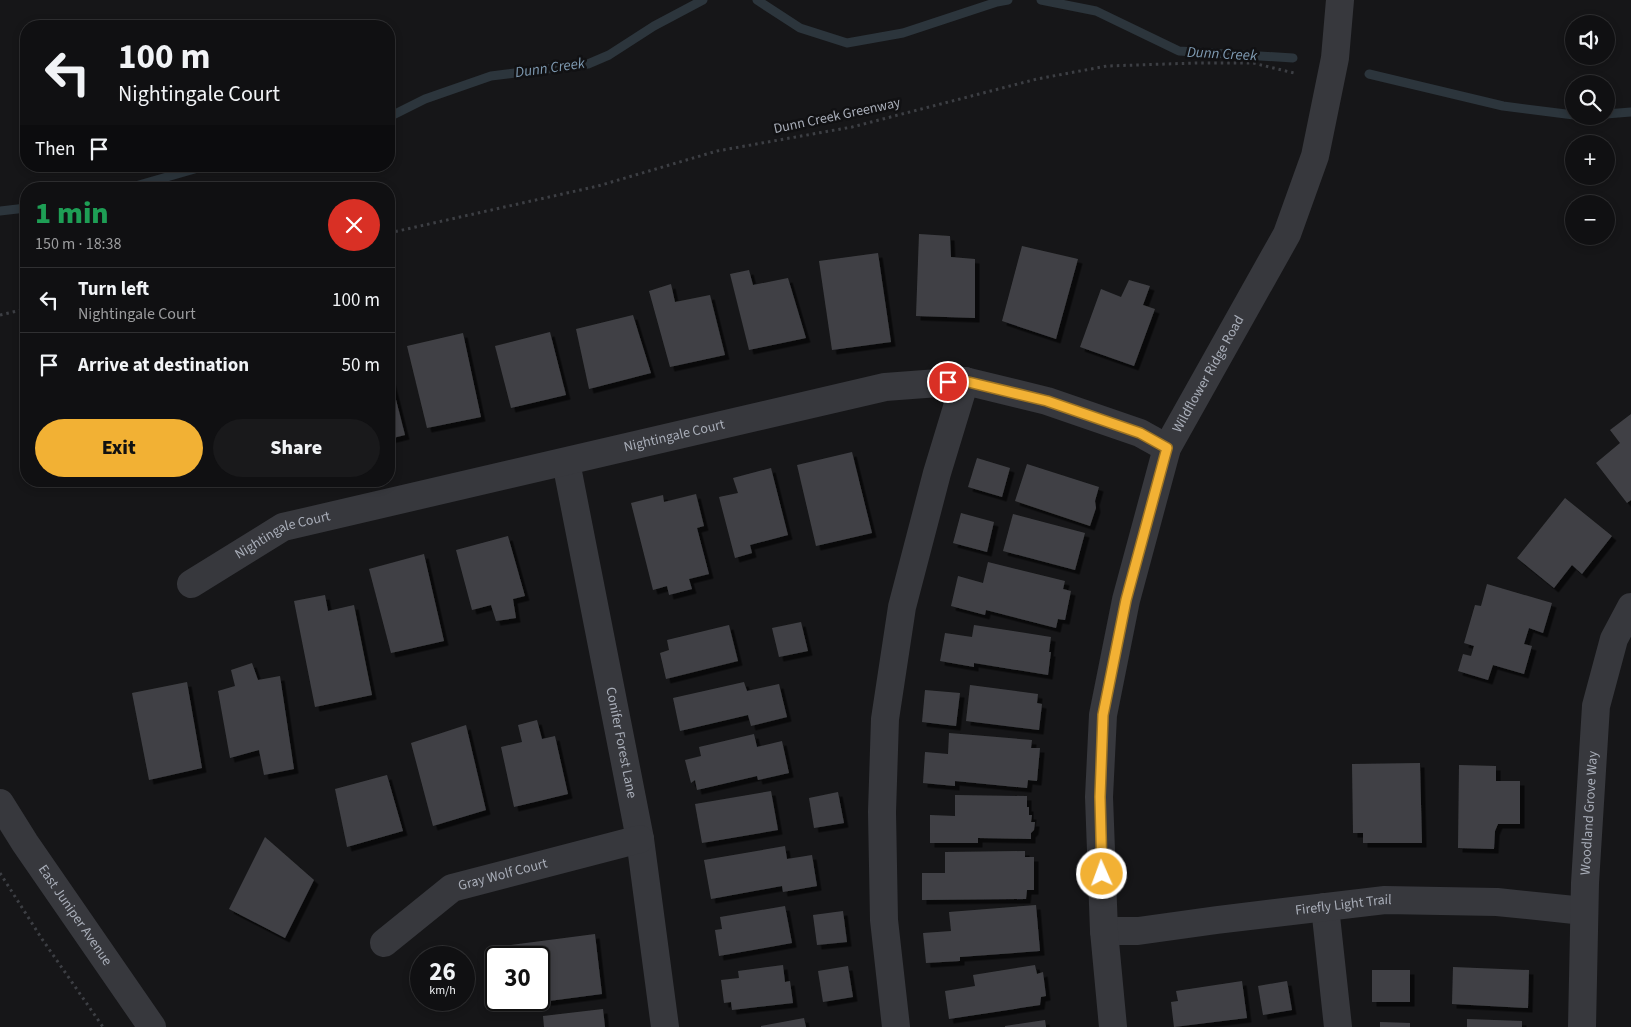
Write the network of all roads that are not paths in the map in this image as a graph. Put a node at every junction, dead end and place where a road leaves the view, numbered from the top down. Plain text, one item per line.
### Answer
1 (1340, 0) edge
2 (964, 381) junction
3 (1167, 448) junction
4 (566, 462) junction
5 (191, 584) dead end
6 (1631, 608) edge
7 (0, 803) edge
8 (640, 839) junction
9 (1325, 907) junction
10 (1584, 911) junction
11 (1104, 931) junction
12 (384, 943) dead end
13 (152, 1027) edge
14 (665, 1027) edge
15 (896, 1027) edge
16 (1113, 1027) edge
17 (1338, 1027) edge
18 (1582, 1027) edge

1 - 3 street, Wildflower Ridge Road
2 - 3 street, Nightingale Court
2 - 4 street, Nightingale Court
2 - 15 street
3 - 11 street, Wildflower Ridge Road
4 - 5 street, Nightingale Court
4 - 8 street, Conifer Forest Lane
6 - 10 street, Woodland Grove Way
7 - 13 street, East Juniper Avenue
8 - 12 street, Gray Wolf Court
8 - 14 street, Conifer Forest Lane
9 - 10 street, Firefly Light Trail
9 - 11 street, Firefly Light Trail
9 - 17 street
10 - 18 street, Woodland Grove Way
11 - 16 street, Wildflower Ridge Road

